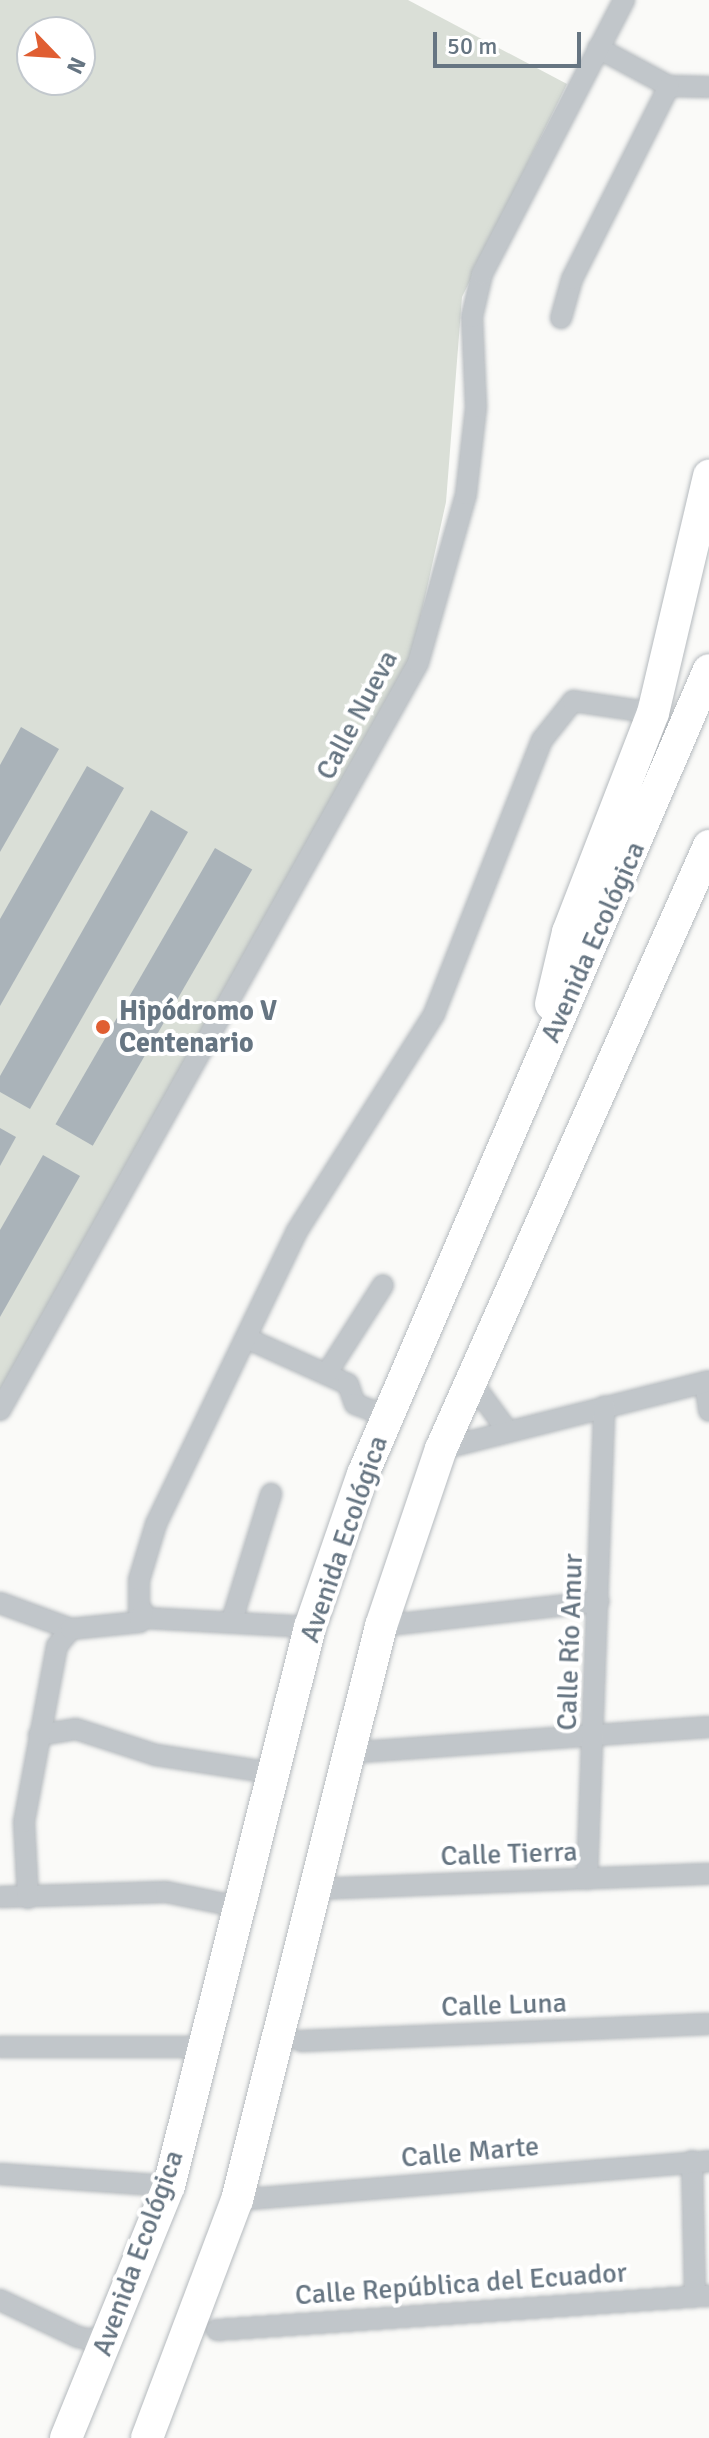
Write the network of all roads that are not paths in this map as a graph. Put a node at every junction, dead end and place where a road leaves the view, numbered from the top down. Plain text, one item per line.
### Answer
1 (624, 0) edge
2 (598, 48) junction
3 (669, 86) junction
4 (709, 87) edge
5 (561, 318) dead end
6 (709, 476) edge
7 (709, 670) edge
8 (653, 713) junction
9 (709, 846) edge
10 (546, 1049) junction
11 (383, 1285) dead end
12 (246, 1338) junction
13 (327, 1373) junction
14 (468, 1377) junction
15 (707, 1382) edge
16 (604, 1406) junction
17 (0, 1410) edge
18 (709, 1411) edge
19 (386, 1416) junction
20 (506, 1429) junction
21 (441, 1449) junction
22 (271, 1494) dead end
23 (599, 1601) junction
24 (0, 1603) edge
25 (139, 1615) junction
26 (233, 1617) junction
27 (381, 1626) junction
28 (310, 1627) junction
29 (71, 1629) junction
30 (709, 1727) edge
31 (596, 1734) junction
32 (39, 1735) junction
33 (346, 1753) junction
34 (272, 1773) junction
35 (709, 1874) edge
36 (587, 1879) junction
37 (312, 1889) junction
38 (0, 1897) edge
39 (28, 1898) junction
40 (235, 1906) junction
41 (709, 2024) edge
42 (301, 2041) dead end
43 (0, 2047) edge
44 (201, 2047) junction
45 (701, 2161) edge
46 (0, 2174) edge
47 (169, 2186) junction
48 (237, 2200) junction
49 (702, 2296) edge
50 (0, 2300) edge
51 (116, 2324) junction
52 (217, 2330) dead end
53 (66, 2438) edge
54 (147, 2438) edge

1 - 2 street, Calle Nueva
2 - 3 street
2 - 17 street, Calle Nueva
3 - 4 street
3 - 5 street
6 - 8 main road
7 - 10 main road, Avenida Ecológica
8 - 10 main road
8 - 12 street
9 - 14 main road
10 - 19 main road, Avenida Ecológica
11 - 13 street
12 - 13 street
12 - 25 street
13 - 19 street
14 - 20 street
14 - 21 main road
15 - 16 street
15 - 18 street
16 - 20 street
16 - 23 street, Calle Río Amur
19 - 28 main road, Avenida Ecológica
20 - 21 street
21 - 27 main road
22 - 26 street
23 - 27 street
23 - 31 street, Calle Río Amur
24 - 29 street
25 - 26 street
25 - 29 street
26 - 28 street
27 - 33 main road
28 - 34 main road, Avenida Ecológica
29 - 32 street
30 - 31 street
31 - 33 street
31 - 36 street, Calle Río Amur
32 - 34 street
32 - 39 street
33 - 37 main road
34 - 40 main road, Avenida Ecológica
35 - 36 street, Calle Tierra
36 - 37 street, Calle Tierra
37 - 48 main road
38 - 39 street
39 - 40 street
40 - 44 main road, Avenida Ecológica
41 - 42 street, Calle Luna
43 - 44 street
44 - 47 main road, Avenida Ecológica
45 - 48 street, Calle Marte
45 - 49 street
46 - 47 street
47 - 51 main road, Avenida Ecológica
48 - 54 main road
49 - 52 street, Calle República del Ecuador
50 - 51 street
51 - 53 main road, Avenida Ecológica

